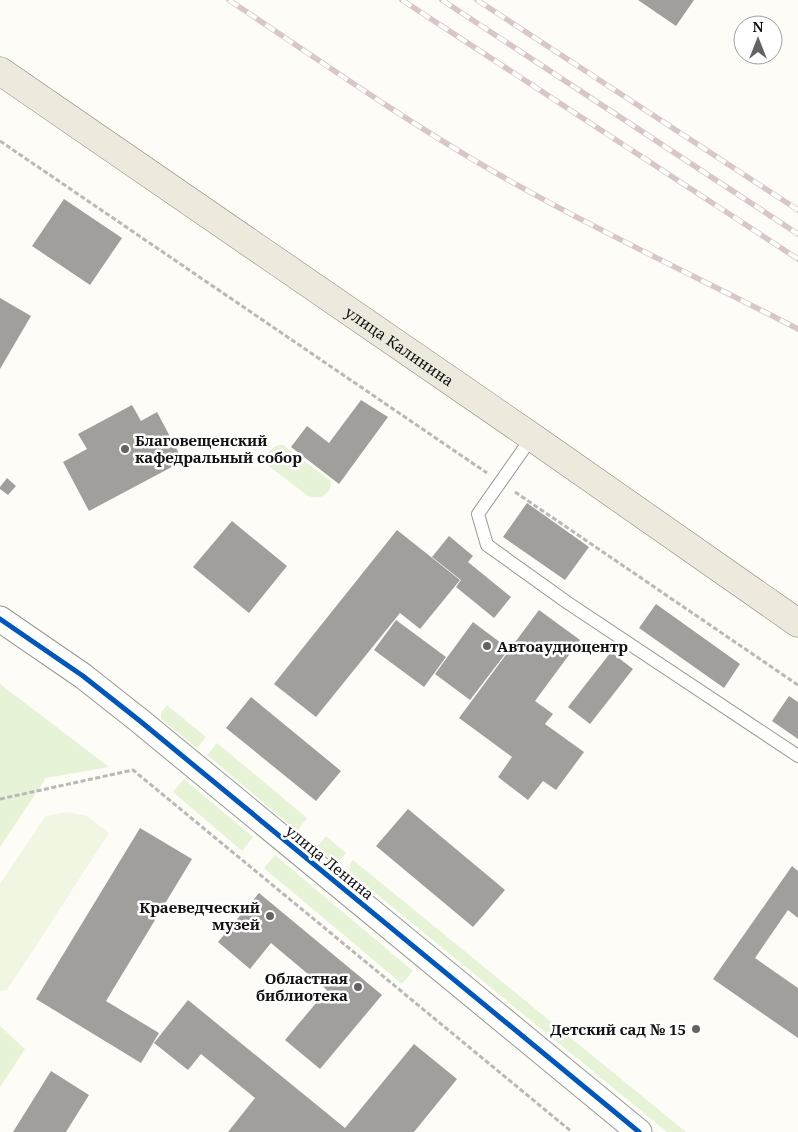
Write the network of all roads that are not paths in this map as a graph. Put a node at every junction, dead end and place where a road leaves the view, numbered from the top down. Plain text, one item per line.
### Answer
1 (0, 71) edge
2 (532, 436) junction
3 (0, 619) edge
4 (798, 624) edge
5 (798, 756) edge
6 (639, 1132) edge

1 - 2 main road, улица Калинина
2 - 4 main road, улица Калинина
2 - 5 lane
3 - 6 street, улица Ленина

